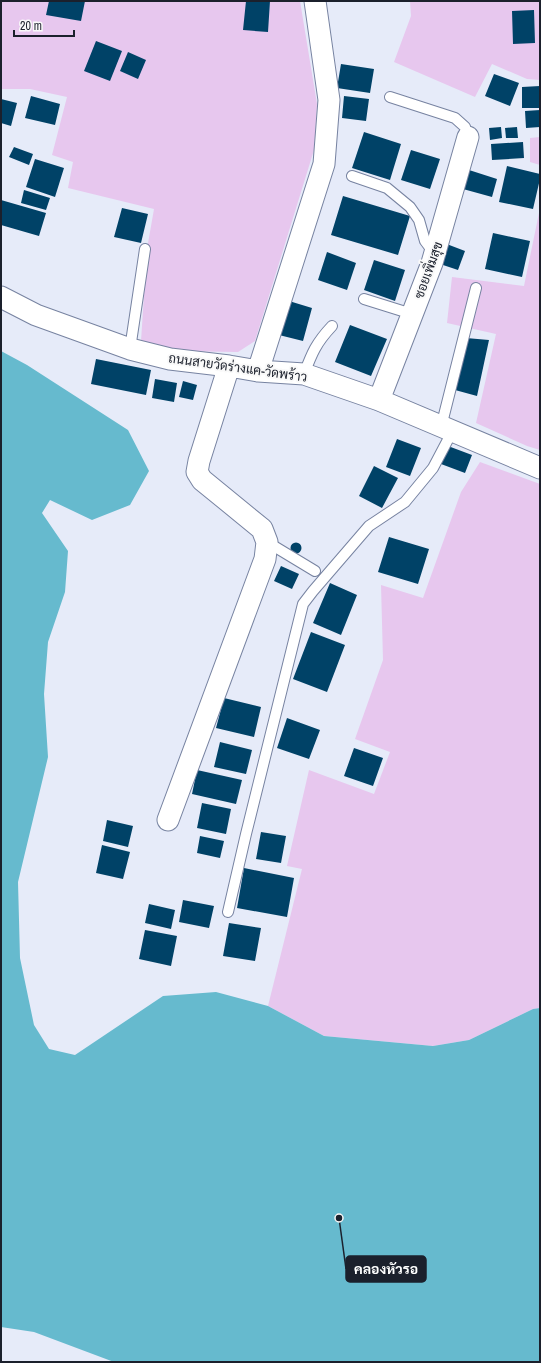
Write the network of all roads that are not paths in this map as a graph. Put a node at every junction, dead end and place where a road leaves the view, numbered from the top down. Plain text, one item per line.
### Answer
1 (316, 1) edge
2 (390, 97) dead end
3 (468, 137) joint
4 (352, 176) dead end
5 (145, 249) dead end
6 (435, 255) junction
7 (476, 288) dead end
8 (1, 297) edge
9 (364, 299) dead end
10 (412, 314) junction
11 (332, 326) dead end
12 (130, 349) junction
13 (229, 366) junction
14 (258, 371) junction
15 (304, 374) junction
16 (378, 400) junction
17 (446, 430) junction
18 (540, 468) edge
19 (267, 542) junction
20 (315, 571) dead end
21 (168, 820) dead end
22 (228, 912) dead end

1 - 14 street
2 - 3 lane
3 - 6 street, ซอยเพิ่มสุข
4 - 6 lane
5 - 12 lane
6 - 10 street, ซอยเพิ่มสุข
7 - 17 lane
8 - 12 street, ถนนสายวัดร่างแค-วัดพร้าว
9 - 10 lane
10 - 16 street, ซอยเพิ่มสุข
11 - 15 lane
12 - 13 street, ถนนสายวัดร่างแค-วัดพร้าว
13 - 14 street, ถนนสายวัดร่างแค-วัดพร้าว
13 - 19 street
14 - 15 street, ถนนสายวัดร่างแค-วัดพร้าว
15 - 16 street, ถนนสายวัดร่างแค-วัดพร้าว
16 - 17 street, ถนนสายวัดร่างแค-วัดพร้าว
17 - 18 street, ถนนสายวัดร่างแค-วัดพร้าว
17 - 22 lane
19 - 20 lane
19 - 21 street

